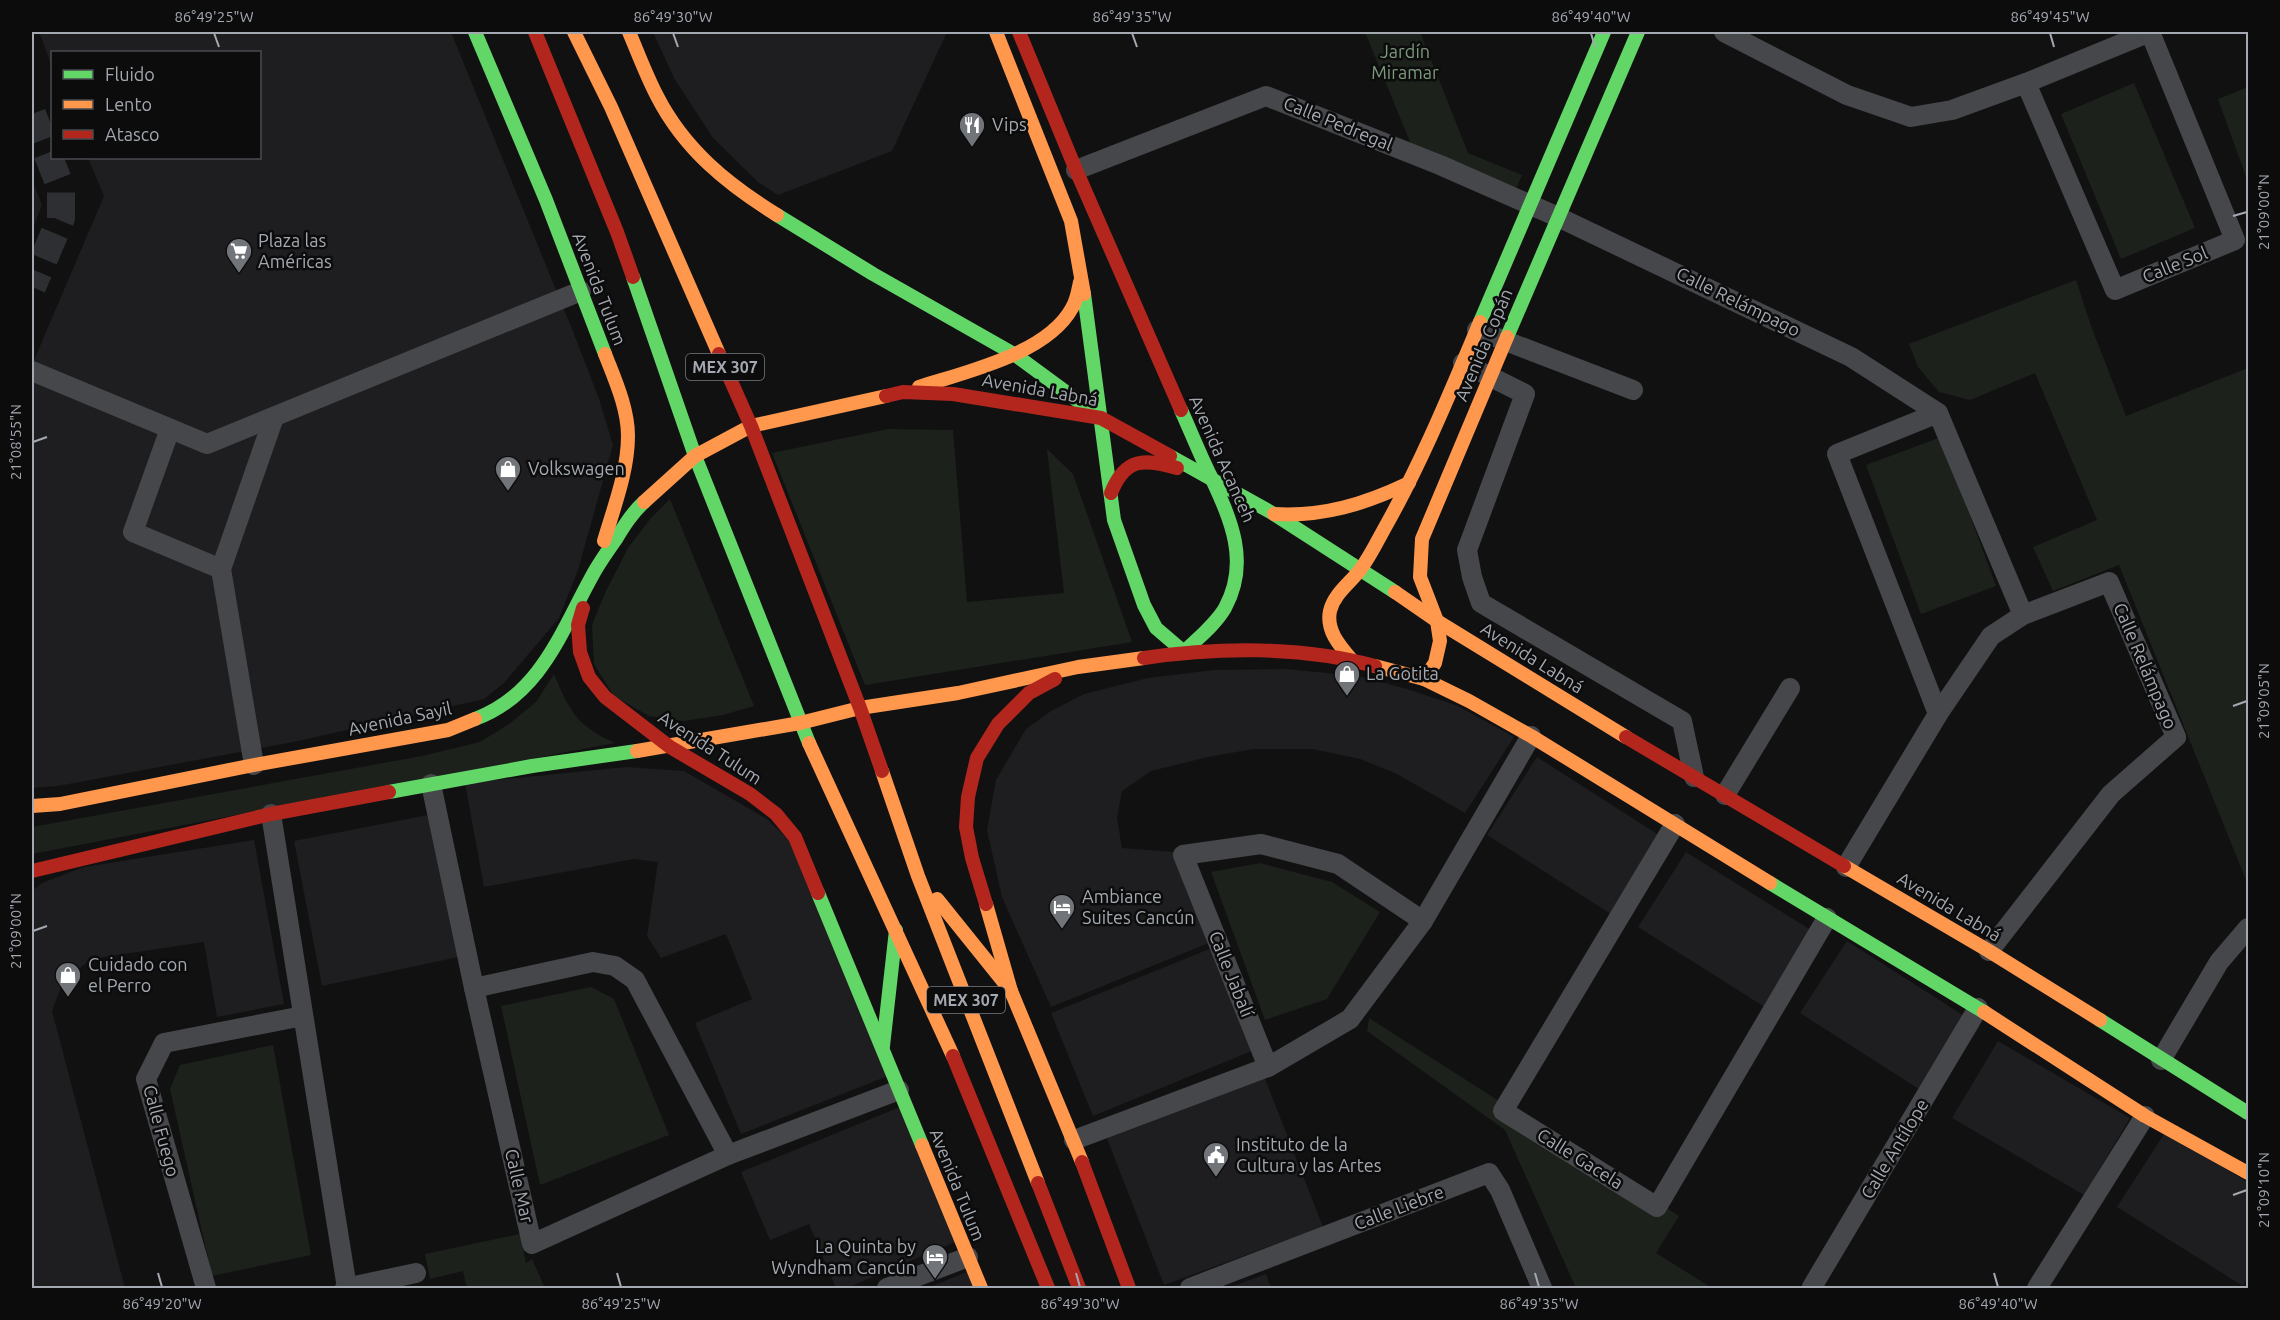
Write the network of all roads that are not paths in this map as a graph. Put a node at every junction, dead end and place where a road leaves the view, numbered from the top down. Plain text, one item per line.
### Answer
1 (475, 32) edge
2 (536, 32) edge
3 (574, 32) edge
4 (629, 32) edge
5 (996, 32) edge
6 (1019, 32) edge
7 (1604, 32) edge
8 (1638, 32) edge
9 (1724, 32) edge
10 (2150, 32) edge
11 (2026, 83) junction
12 (1076, 170) junction
13 (1530, 204) junction
14 (1558, 217) junction
15 (1082, 277) junction
16 (581, 291) junction
17 (1477, 330) junction
18 (1505, 340) junction
19 (1014, 354) junction
20 (1463, 363) junction
21 (32, 371) edge
22 (1490, 376) junction
23 (1633, 390) dead end
24 (903, 392) junction
25 (1938, 413) junction
26 (274, 417) junction
27 (1101, 418) junction
28 (751, 426) junction
29 (170, 429) junction
30 (695, 456) junction
31 (1211, 478) junction
32 (1409, 483) junction
33 (1111, 493) junction
34 (1274, 514) junction
35 (221, 569) junction
36 (596, 569) junction
37 (1361, 569) junction
38 (1224, 610) junction
39 (2023, 615) junction
40 (1152, 620) junction
41 (1437, 621) junction
42 (1184, 652) junction
43 (1351, 659) junction
44 (1078, 666) junction
45 (1424, 679) junction
46 (1790, 688) dead end
47 (860, 708) junction
48 (1938, 714) junction
49 (800, 723) junction
50 (1532, 736) junction
51 (670, 747) junction
52 (254, 765) junction
53 (1694, 777) junction
54 (431, 784) junction
55 (1725, 795) junction
56 (32, 806) edge
57 (271, 814) junction
58 (1675, 824) junction
59 (1846, 867) junction
60 (32, 871) edge
61 (918, 876) junction
62 (1827, 918) junction
63 (1423, 921) junction
64 (2248, 928) edge
65 (896, 930) junction
66 (1989, 951) junction
67 (474, 988) junction
68 (1011, 992) junction
69 (1978, 1008) junction
70 (303, 1016) junction
71 (883, 1046) junction
72 (2161, 1060) junction
73 (1268, 1067) junction
74 (899, 1090) junction
75 (2248, 1113) edge
76 (2145, 1116) junction
77 (1074, 1140) junction
78 (728, 1155) junction
79 (2248, 1173) edge
80 (968, 1257) junction
81 (416, 1273) dead end
82 (206, 1288) edge
83 (346, 1288) edge
84 (887, 1288) edge
85 (981, 1288) edge
86 (1048, 1288) edge
87 (1079, 1288) edge
88 (1129, 1288) edge
89 (1190, 1288) edge
90 (1542, 1288) edge
91 (1815, 1288) edge
92 (2037, 1288) edge

1 - 16 street, Avenida Tulum
2 - 30 street, Avenida Tulum / MEX 307
3 - 28 street, MEX 307
4 - 19 street
5 - 15 street
6 - 12 street, Avenida Acanceh
7 - 13 street, Avenida Copán
8 - 14 street, Avenida Copán
9 - 11 street, Calle Sol
10 - 11 street, Calle Sol
10 - 11 street, Calle Sol
12 - 13 street, Calle Pedregal
12 - 31 street, Avenida Acanceh
13 - 14 street, Calle Relámpago
13 - 17 street, Avenida Copán
14 - 18 street, Avenida Copán
14 - 25 street, Calle Relámpago
15 - 19 street
15 - 27 street
16 - 26 street
16 - 36 street, Avenida Tulum
17 - 18 street
17 - 20 street, Avenida Copán
18 - 22 street, Avenida Copán
18 - 23 street
19 - 24 street
19 - 27 street
20 - 22 street
20 - 32 street, Avenida Copán
21 - 29 street
22 - 41 street, Avenida Copán
22 - 53 street
24 - 27 street, Avenida Labná
24 - 28 street, Avenida Labná
25 - 39 street
25 - 48 street
26 - 29 street
26 - 35 street
27 - 31 street, Avenida Labná
27 - 33 street
28 - 30 street, Avenida Sayil
28 - 47 street, MEX 307
29 - 35 street
30 - 36 street, Avenida Sayil
30 - 49 street, Avenida Tulum / MEX 307
31 - 33 street
31 - 34 street, Avenida Labná
31 - 38 street, Avenida Acanceh
32 - 34 street
32 - 37 street, Avenida Copán
33 - 40 street
34 - 37 street, Avenida Labná
35 - 52 street
36 - 51 street, Avenida Tulum
36 - 52 street, Avenida Sayil
37 - 41 street, Avenida Labná
37 - 43 street, Avenida Copán
38 - 40 street
38 - 42 street, Avenida Acanceh
39 - 48 street, Calle Relámpago
39 - 66 street, Calle Relámpago
40 - 42 street
41 - 45 street, Avenida Copán
41 - 53 street, Avenida Labná
42 - 43 street
42 - 44 street
43 - 45 street
44 - 47 street
44 - 68 street
45 - 50 street
46 - 55 street
47 - 49 street
47 - 61 street, MEX 307
48 - 59 street, Calle Relámpago
49 - 51 street
49 - 65 street, Avenida Tulum / MEX 307
50 - 58 street
50 - 63 street
51 - 54 street
51 - 71 street, Avenida Tulum
52 - 56 street, Avenida Sayil
53 - 55 street, Avenida Labná
54 - 57 street
54 - 67 street, Calle Mar
55 - 59 street, Avenida Labná
57 - 60 street
57 - 70 street
58 - 62 street
58 - 62 street, Calle Gacela
59 - 66 street, Avenida Labná
61 - 68 street
61 - 87 street, MEX 307
62 - 69 street
63 - 73 street
63 - 73 street, Calle Jabalí
64 - 72 street
65 - 71 street
65 - 86 street, Avenida Tulum / MEX 307
66 - 72 street, Avenida Labná
67 - 78 street
67 - 78 street, Calle Mar
68 - 77 street
69 - 76 street
69 - 91 street, Calle Antílope
70 - 82 street, Calle Fuego
70 - 83 street
71 - 74 street, Avenida Tulum
72 - 75 street, Avenida Labná
73 - 77 street
74 - 78 street, Calle Mar
74 - 80 street, Avenida Tulum
76 - 79 street
76 - 92 street
77 - 88 street
80 - 84 street
80 - 85 street, Avenida Tulum
81 - 83 street
89 - 90 street, Calle Liebre

